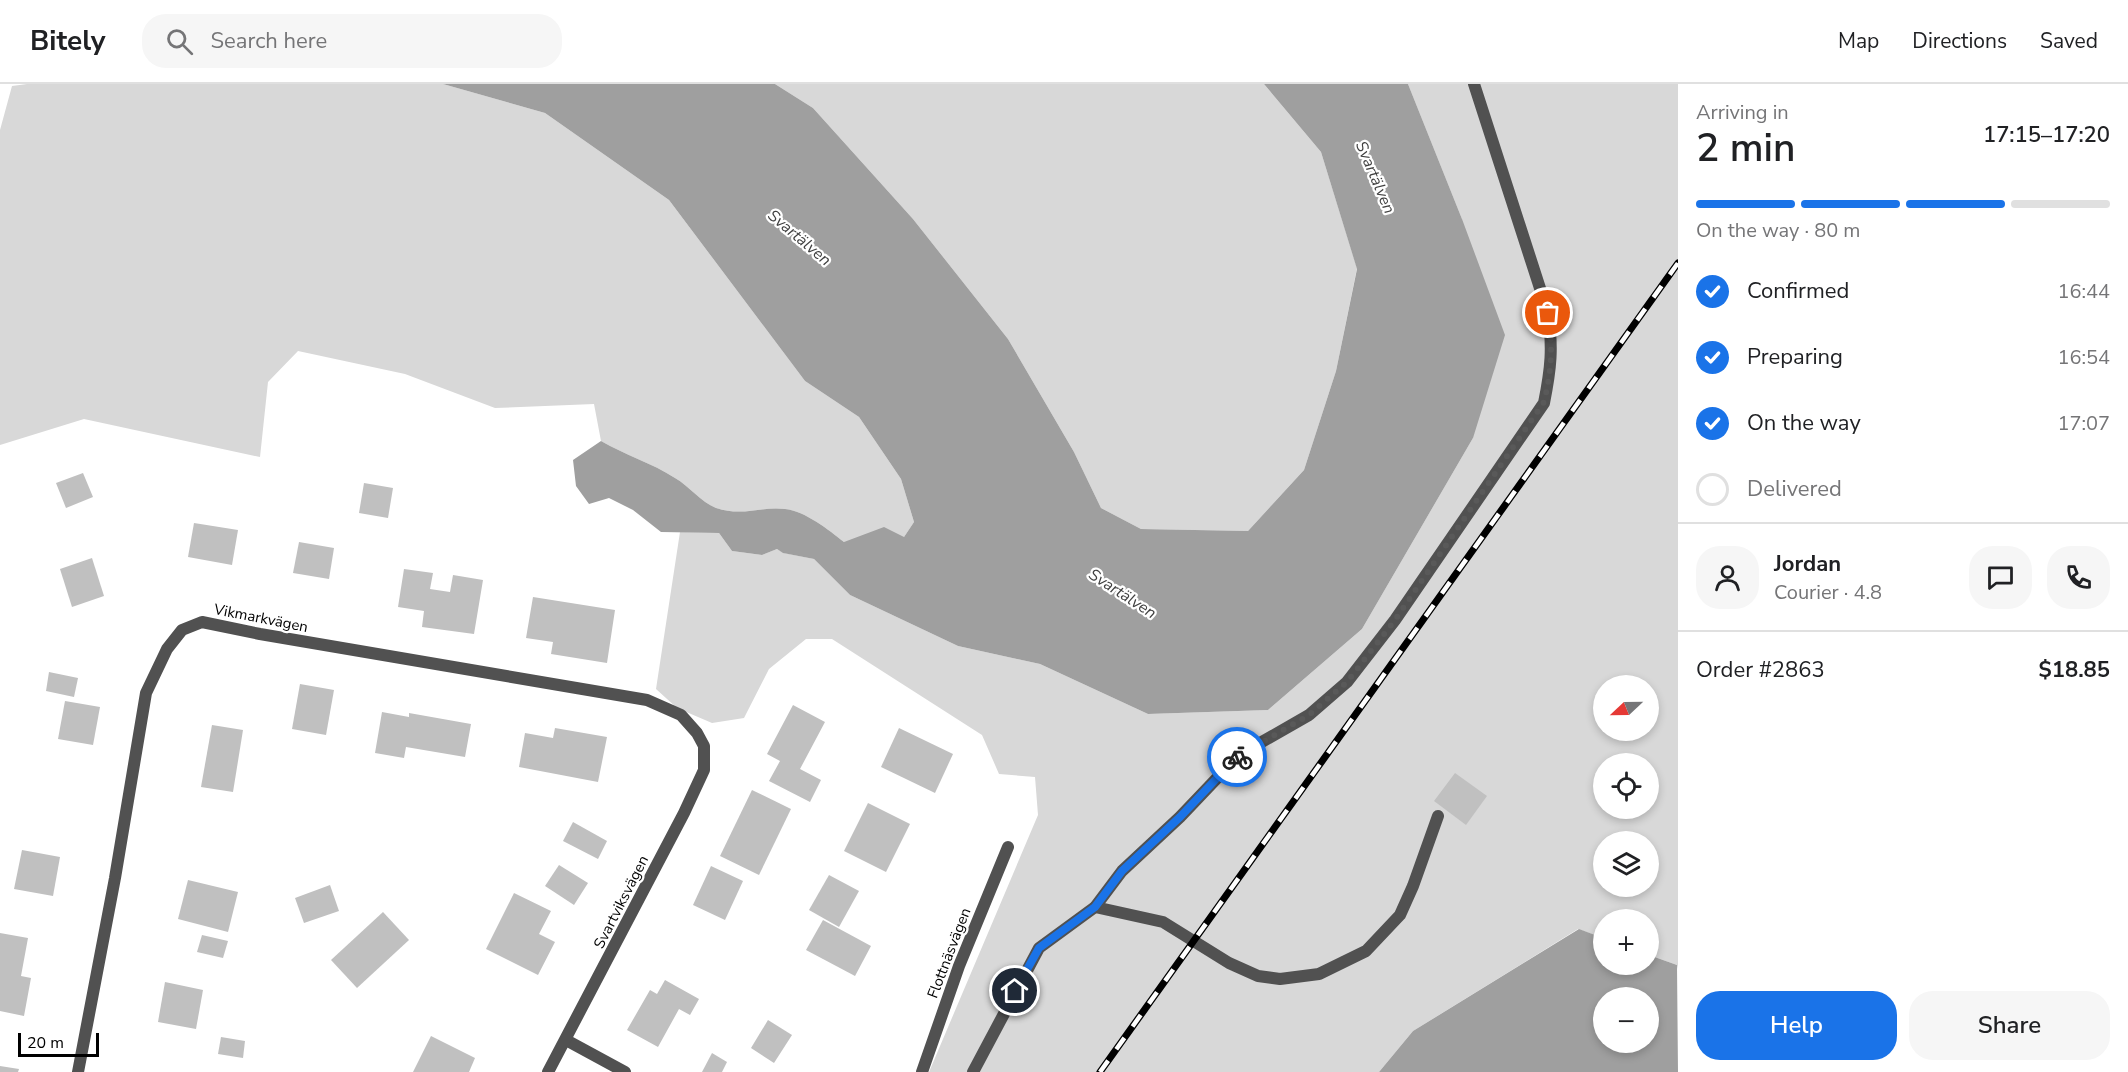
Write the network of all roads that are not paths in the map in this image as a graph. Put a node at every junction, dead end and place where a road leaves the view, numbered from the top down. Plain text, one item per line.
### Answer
1 (1474, 84) edge
2 (701, 741) joint
3 (1438, 816) dead end
4 (1008, 847) dead end
5 (1095, 907) junction
6 (566, 1040) junction
7 (78, 1072) edge
8 (548, 1072) edge
9 (625, 1072) edge
10 (922, 1072) edge
11 (973, 1072) edge

1 - 5 street
2 - 6 street, Svartviksvägen
2 - 7 street, Vikmarkvägen
3 - 5 street
4 - 10 street, Flottnäsvägen
5 - 11 street
6 - 8 street, Svartviksvägen
6 - 9 street

